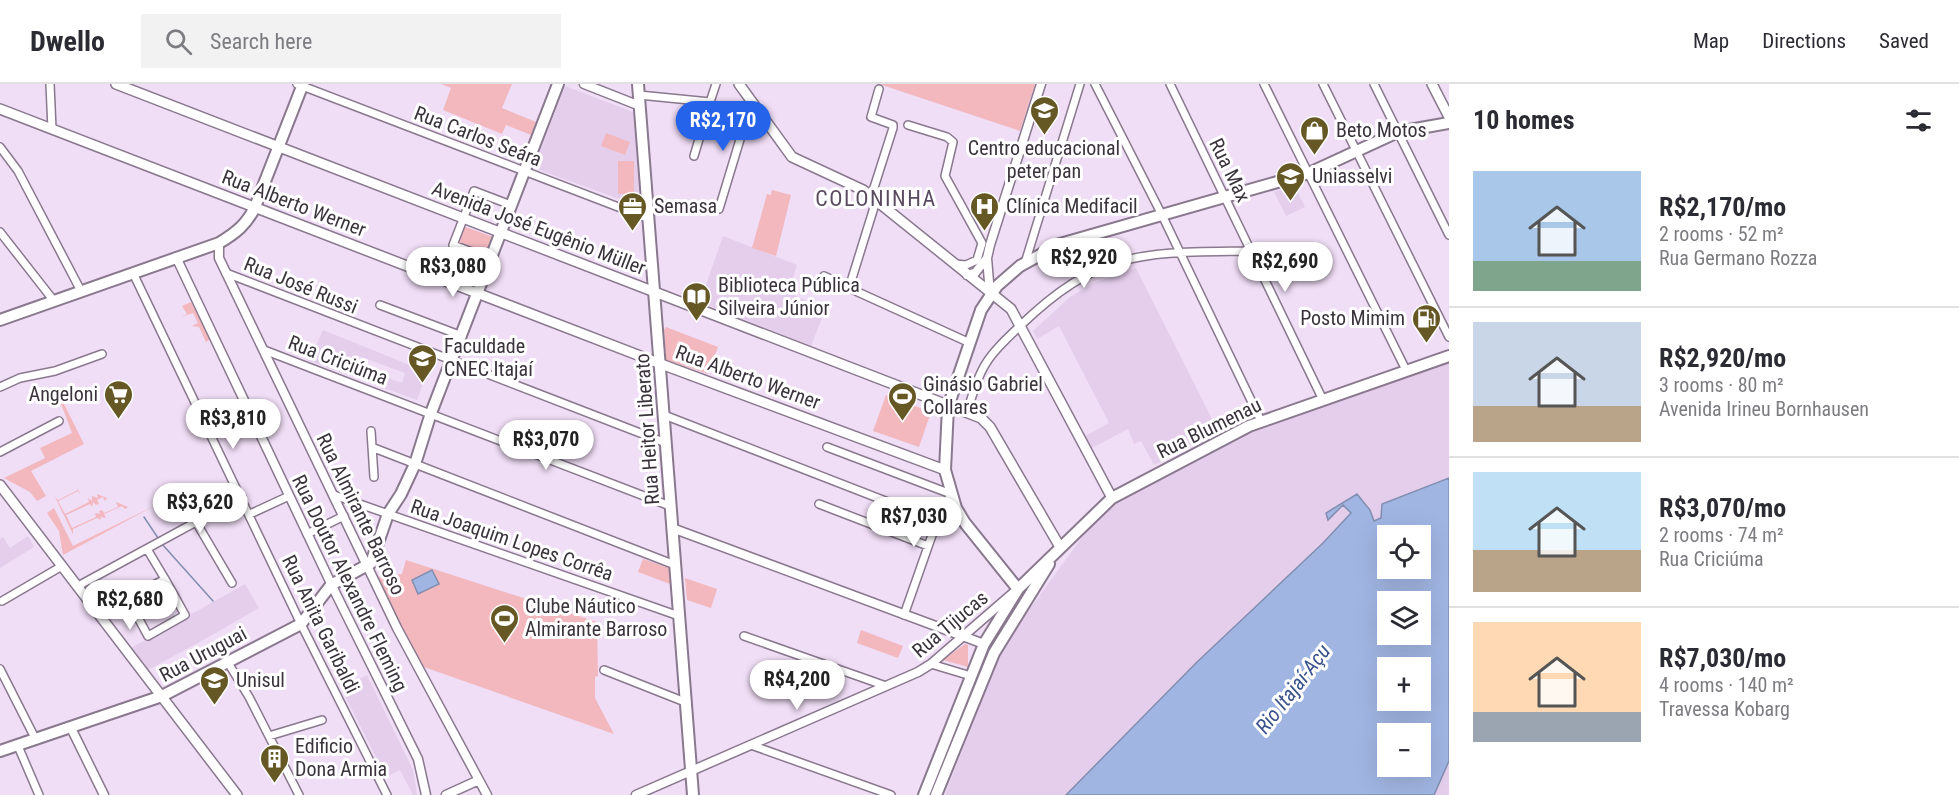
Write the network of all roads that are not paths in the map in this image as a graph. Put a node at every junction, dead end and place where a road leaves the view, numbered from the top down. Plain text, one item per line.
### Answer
1 (50, 84) edge
2 (116, 84) edge
3 (558, 84) edge
4 (584, 84) edge
5 (716, 84) edge
6 (739, 84) edge
7 (1041, 84) edge
8 (1080, 84) edge
9 (1095, 84) edge
10 (1170, 84) edge
11 (1264, 84) edge
12 (1323, 84) edge
13 (1374, 84) edge
14 (1432, 84) edge
15 (301, 85) edge
16 (879, 89) dead end
17 (639, 95) edge
18 (710, 102) junction
19 (751, 103) junction
20 (0, 109) edge
21 (1449, 117) edge
22 (1449, 123) edge
23 (908, 125) dead end
24 (52, 129) junction
25 (1398, 132) junction
26 (0, 147) edge
27 (279, 147) junction
28 (1357, 151) junction
29 (3, 156) edge
30 (694, 156) dead end
31 (525, 171) junction
32 (1309, 173) junction
33 (1225, 197) junction
34 (874, 199) junction
35 (511, 205) junction
36 (255, 207) junction
37 (719, 209) dead end
38 (1162, 215) junction
39 (647, 218) junction
40 (463, 219) junction
41 (0, 232) edge
42 (501, 233) junction
43 (1449, 234) edge
44 (219, 243) junction
45 (986, 244) junction
46 (1251, 250) junction
47 (1180, 252) junction
48 (176, 257) junction
49 (987, 258) junction
50 (491, 259) junction
51 (1025, 263) junction
52 (953, 264) junction
53 (133, 273) junction
54 (226, 273) junction
55 (967, 275) junction
56 (824, 276) dead end
57 (849, 288) junction
58 (81, 291) junction
59 (655, 292) junction
60 (477, 293) junction
61 (990, 295) junction
62 (54, 301) junction
63 (380, 305) dead end
64 (0, 320) edge
65 (1021, 325) junction
66 (462, 336) junction
67 (1449, 337) edge
68 (970, 343) junction
69 (264, 350) junction
70 (102, 354) dead end
71 (1449, 356) edge
72 (452, 362) junction
73 (660, 364) junction
74 (1406, 370) junction
75 (0, 387) edge
76 (1323, 400) junction
77 (948, 407) junction
78 (966, 412) junction
79 (432, 413) junction
80 (664, 415) junction
81 (59, 421) dead end
82 (1261, 421) junction
83 (371, 431) dead end
84 (666, 443) junction
85 (826, 447) dead end
86 (374, 448) junction
87 (0, 452) edge
88 (415, 464) junction
89 (945, 470) junction
90 (374, 477) dead end
91 (2, 491) edge
92 (951, 494) junction
93 (289, 495) junction
94 (334, 495) junction
95 (242, 497) junction
96 (1112, 498) junction
97 (819, 504) dead end
98 (670, 506) junction
99 (250, 514) junction
100 (388, 514) junction
101 (344, 516) junction
102 (937, 521) junction
103 (196, 522) junction
104 (672, 528) junction
105 (307, 534) junction
106 (928, 546) junction
107 (1060, 547) junction
108 (147, 549) junction
109 (675, 565) junction
110 (62, 566) junction
111 (368, 567) junction
112 (165, 579) junction
113 (232, 583) dead end
114 (332, 585) junction
115 (78, 586) junction
116 (1018, 589) junction
117 (128, 599) junction
118 (2, 601) dead end
119 (99, 614) junction
120 (904, 615) junction
121 (679, 616) junction
122 (301, 624) junction
123 (744, 636) dead end
124 (963, 636) junction
125 (984, 644) junction
126 (226, 661) junction
127 (932, 664) junction
128 (0, 669) edge
129 (604, 670) dead end
130 (971, 676) junction
131 (886, 686) junction
132 (162, 696) junction
133 (685, 702) junction
134 (322, 720) dead end
135 (71, 728) junction
136 (269, 736) junction
137 (36, 740) junction
138 (752, 745) junction
139 (18, 746) junction
140 (0, 751) edge
141 (691, 771) junction
142 (479, 780) junction
143 (101, 794) edge
144 (39, 795) edge
145 (237, 795) edge
146 (299, 795) edge
147 (387, 795) edge
148 (426, 795) edge
149 (446, 795) edge
150 (487, 795) edge
151 (636, 795) edge
152 (693, 795) edge
153 (891, 795) edge
154 (924, 795) edge
155 (936, 795) edge

1 - 24 street
2 - 27 main road, Avenida José Eugênio Müller
3 - 31 main road
4 - 17 street
5 - 18 street
6 - 19 main road
7 - 45 street
8 - 51 street
9 - 38 street
10 - 33 street, Rua Max
11 - 32 street
12 - 28 street
13 - 25 street
14 - 21 main road
15 - 27 main road
15 - 31 street, Rua Carlos Seára
16 - 34 street
17 - 18 street
17 - 39 main road, Rua Heitor Liberato
18 - 30 street
19 - 34 main road
19 - 37 street
20 - 24 main road, Rua Alberto Werner
22 - 25 main road
23 - 45 street
24 - 36 main road, Rua Alberto Werner
25 - 28 main road
25 - 43 street
26 - 29 street
27 - 36 main road
27 - 40 main road, Avenida José Eugênio Müller
28 - 32 main road
28 - 67 street
29 - 58 street
31 - 35 main road
31 - 39 street, Rua Carlos Seára
32 - 33 main road
32 - 74 street
33 - 38 main road
33 - 46 street, Rua Max
34 - 52 main road
34 - 57 street
35 - 40 street
35 - 42 main road
36 - 44 main road
36 - 60 main road, Rua Alberto Werner
38 - 47 street
38 - 51 main road
39 - 59 main road, Rua Heitor Liberato
40 - 42 main road, Avenida José Eugênio Müller
40 - 50 street
41 - 62 street
42 - 50 main road
42 - 59 main road, Avenida José Eugênio Müller
44 - 48 main road
44 - 54 street, Rua Almirante Barroso
45 - 49 street
45 - 52 street
46 - 47 street
46 - 76 street, Rua Max
47 - 65 street
47 - 82 street
48 - 53 main road
48 - 93 street, Rua Doutor Alexandre Fleming
49 - 55 street
49 - 61 street
50 - 60 main road
51 - 61 main road
52 - 55 main road
53 - 58 main road
53 - 95 street, Rua Anita Garibaldi
54 - 69 street, Rua Almirante Barroso
54 - 72 street, Rua José Russi
55 - 61 main road
56 - 57 street
57 - 68 street
58 - 62 main road
59 - 73 main road, Rua Heitor Liberato
59 - 77 main road, Avenida José Eugênio Müller
60 - 66 main road
60 - 73 main road, Rua Alberto Werner
61 - 65 main road
61 - 68 main road
62 - 64 main road
63 - 66 street
65 - 78 street
65 - 96 main road
66 - 72 main road
68 - 77 main road
69 - 79 street, Rua Criciúma
69 - 94 street, Rua Almirante Barroso
70 - 75 street
71 - 74 main road, Rua Blumenau
72 - 79 main road
72 - 84 street, Rua José Russi
73 - 80 main road, Rua Heitor Liberato
73 - 89 main road, Rua Alberto Werner
74 - 76 main road, Rua Blumenau
76 - 82 main road, Rua Blumenau
77 - 78 main road, Avenida José Eugênio Müller
77 - 89 main road
78 - 107 main road, Avenida José Eugênio Müller
79 - 88 main road
79 - 98 street, Rua Criciúma
80 - 84 main road, Rua Heitor Liberato
80 - 102 street
81 - 87 street
82 - 96 main road, Rua Blumenau
83 - 86 street
84 - 98 main road, Rua Heitor Liberato
85 - 92 street
86 - 88 street
86 - 90 street
88 - 100 main road
88 - 109 street
89 - 92 main road
91 - 110 main road
92 - 102 street
92 - 116 main road
93 - 99 street
93 - 105 street, Rua Doutor Alexandre Fleming
94 - 100 street, Rua Joaquim Lopes Corrêa
94 - 101 street, Rua Almirante Barroso
95 - 99 street, Rua Anita Garibaldi
95 - 103 street
96 - 107 main road, Rua Blumenau
97 - 106 street
98 - 104 main road, Rua Heitor Liberato
99 - 122 street, Rua Anita Garibaldi
100 - 111 main road
100 - 121 street, Rua Joaquim Lopes Corrêa
101 - 105 street
101 - 111 street, Rua Almirante Barroso
102 - 106 street
103 - 108 street
103 - 113 street
104 - 109 main road, Rua Heitor Liberato
104 - 120 street
105 - 114 street, Rua Doutor Alexandre Fleming
106 - 120 street
107 - 116 main road, Rua Blumenau
107 - 155 main road
108 - 112 street
108 - 115 street
109 - 121 main road, Rua Heitor Liberato
110 - 115 main road
110 - 118 street
111 - 114 main road, Rua Uruguai
111 - 142 street, Rua Almirante Barroso
112 - 117 street
112 - 117 street
114 - 122 main road, Rua Uruguai
114 - 148 street, Rua Doutor Alexandre Fleming
115 - 119 main road
116 - 124 street, Rua Tijucas
116 - 125 main road, Rua Blumenau
117 - 119 street
119 - 132 main road
120 - 124 street
121 - 133 main road, Rua Heitor Liberato
122 - 126 main road, Rua Uruguai
122 - 147 street, Rua Anita Garibaldi
123 - 131 street
124 - 125 street
124 - 127 street, Rua Tijucas
125 - 130 main road, Rua Blumenau
126 - 132 main road, Rua Uruguai
126 - 136 street
127 - 130 street
127 - 131 street, Rua Tijucas
128 - 137 street
129 - 133 street
130 - 154 main road, Rua Blumenau
131 - 138 street, Rua Tijucas
132 - 135 main road, Rua Uruguai
132 - 145 main road
133 - 141 main road, Rua Heitor Liberato
134 - 136 street
135 - 137 main road, Rua Uruguai
135 - 143 street
136 - 146 street
137 - 139 main road, Rua Uruguai
138 - 141 street, Rua Tijucas
138 - 153 street
139 - 140 main road, Rua Uruguai
139 - 144 street
141 - 151 street, Rua Tijucas
141 - 152 main road, Rua Heitor Liberato
142 - 149 street
142 - 150 street, Rua Almirante Barroso

